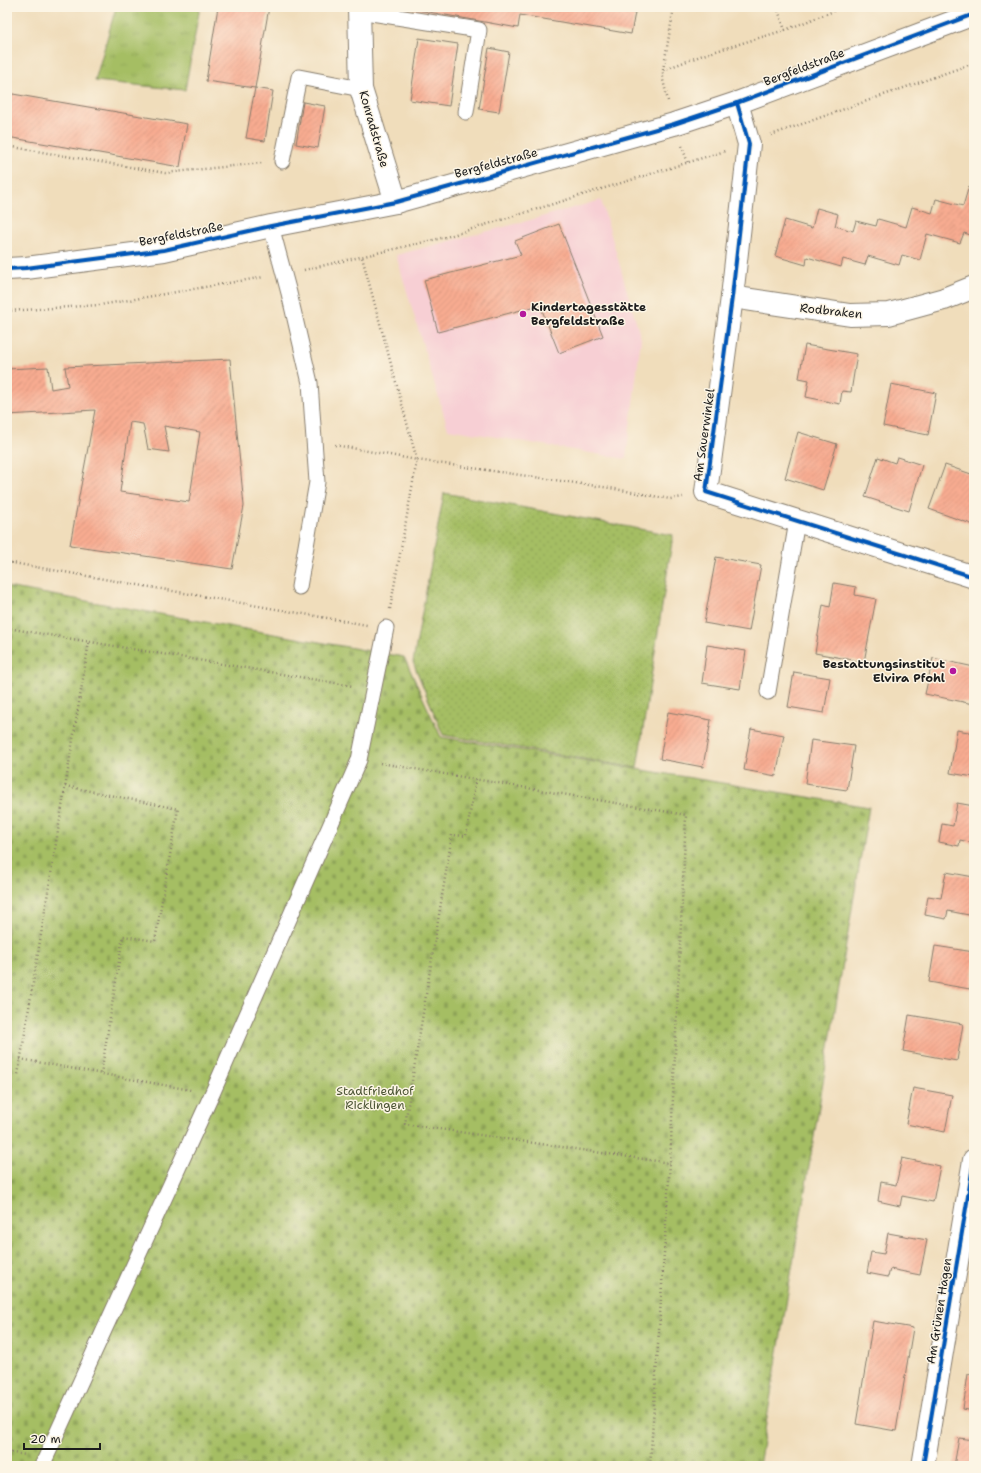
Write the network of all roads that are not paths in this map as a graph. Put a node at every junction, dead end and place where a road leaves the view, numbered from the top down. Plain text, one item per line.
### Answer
1 (359, 9) edge
2 (974, 14) edge
3 (361, 89) junction
4 (737, 103) junction
5 (466, 112) dead end
6 (282, 161) road end
7 (396, 202) junction
8 (271, 226) junction
9 (7, 269) edge
10 (974, 287) edge
11 (732, 297) junction
12 (797, 521) junction
13 (974, 577) edge
14 (299, 587) dead end
15 (386, 628) road end
16 (768, 692) dead end
17 (974, 1160) edge
18 (42, 1466) edge
19 (923, 1466) edge

1 - 3 street, Konradstraße
1 - 5 lane
2 - 4 street, Bergfeldstraße
3 - 6 lane
3 - 7 street, Konradstraße
4 - 7 street, Bergfeldstraße
4 - 11 street, Am Sauerwinkel
7 - 8 street, Bergfeldstraße
8 - 9 street, Bergfeldstraße
8 - 14 lane
10 - 11 street, Rodbraken
11 - 12 street, Am Sauerwinkel
12 - 13 street, Am Sauerwinkel
12 - 16 lane
15 - 18 lane
17 - 19 street, Am Grünen Hagen

